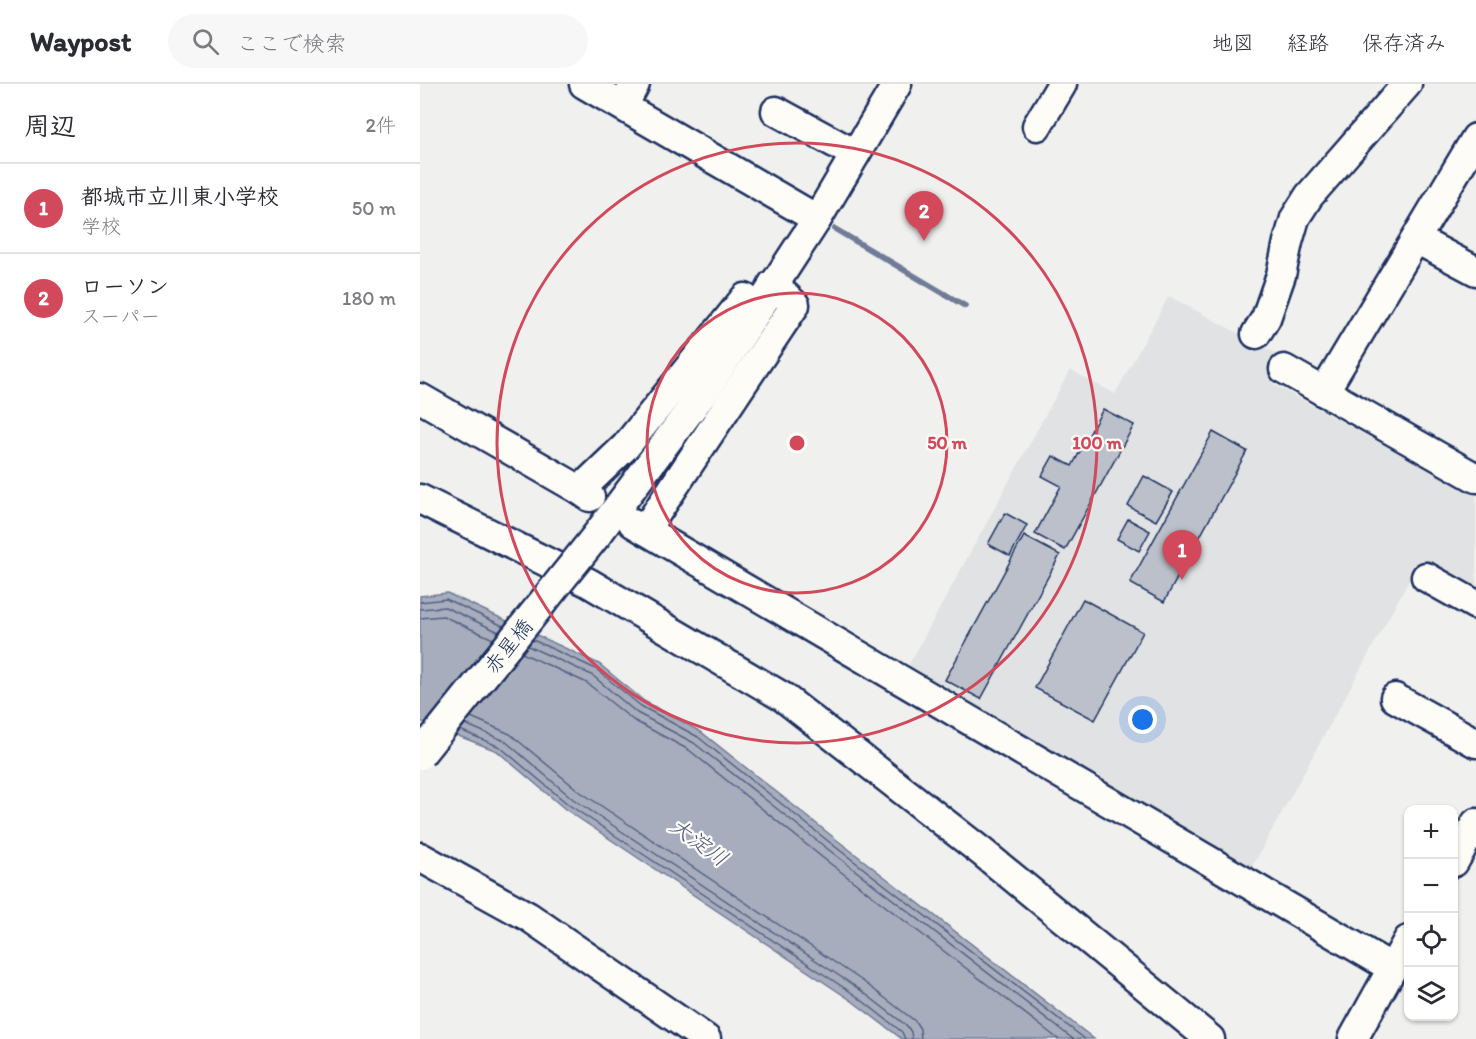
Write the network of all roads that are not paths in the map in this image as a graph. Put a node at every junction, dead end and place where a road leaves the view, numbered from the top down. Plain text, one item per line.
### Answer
1 (584, 84) edge
2 (897, 84) edge
3 (1062, 84) edge
4 (1407, 84) edge
5 (629, 95) edge
6 (776, 111) dead end
7 (1037, 126) dead end
8 (1475, 144) edge
9 (855, 154) junction
10 (810, 215) junction
11 (1416, 239) junction
12 (1476, 271) edge
13 (773, 284) junction
14 (1256, 334) dead end
15 (1284, 369) dead end
16 (1324, 392) junction
17 (420, 398) edge
18 (1476, 478) edge
19 (420, 499) edge
20 (1426, 577) dead end
21 (1476, 605) edge
22 (1395, 698) dead end
23 (1476, 743) edge
24 (420, 755) edge
25 (1476, 823) edge
26 (420, 857) edge
27 (1456, 859) edge
28 (1404, 947) edge
29 (1392, 968) junction
30 (699, 1036) edge
31 (1210, 1039) edge
32 (1353, 1039) edge

1 - 5 street
2 - 9 street
3 - 7 street
4 - 14 street
5 - 10 street
6 - 9 street
8 - 11 street
9 - 10 street
10 - 13 street, 赤星橋
10 - 17 street
11 - 12 street
11 - 16 street
13 - 24 street, 赤星橋, bridge
13 - 29 street
15 - 16 street
16 - 18 street
19 - 31 street
20 - 21 street
22 - 23 street
25 - 27 street
26 - 30 street
28 - 29 street
29 - 32 street

